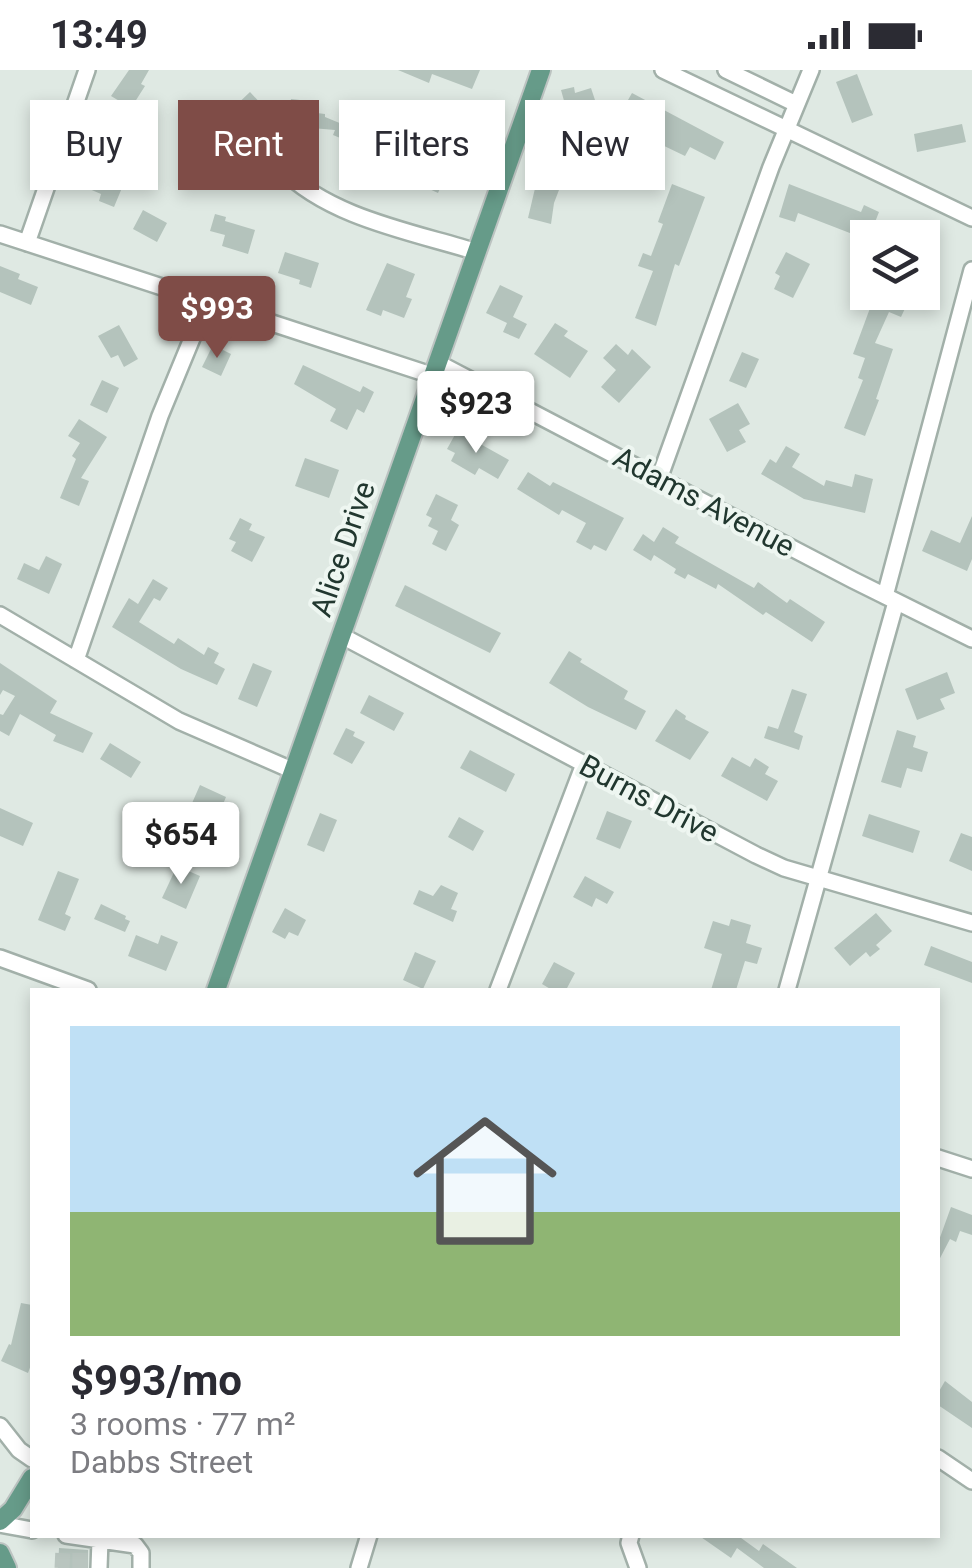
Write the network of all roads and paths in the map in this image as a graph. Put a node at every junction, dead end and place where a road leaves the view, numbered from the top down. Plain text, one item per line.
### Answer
1 (87, 70) edge
2 (542, 70) edge
3 (663, 70) edge
4 (726, 70) edge
5 (810, 70) edge
6 (796, 104) junction
7 (786, 129) junction
8 (306, 190) edge
9 (972, 218) edge
10 (0, 234) edge
11 (27, 243) junction
12 (477, 252) junction
13 (972, 270) edge
14 (207, 302) junction
15 (955, 334) junction
16 (972, 339) edge
17 (436, 369) junction
18 (660, 478) junction
19 (890, 599) junction
20 (0, 615) edge
21 (342, 636) junction
22 (972, 638) edge
23 (76, 660) junction
24 (584, 764) junction
25 (294, 771) junction
26 (818, 878) junction
27 (972, 923) edge
28 (0, 958) edge
29 (82, 988) edge
30 (217, 988) edge
31 (499, 988) edge
32 (788, 988) edge
33 (940, 1159) edge
34 (972, 1168) edge
35 (0, 1426) edge
36 (30, 1458) edge
37 (940, 1459) edge
38 (972, 1481) edge
39 (30, 1482) edge
40 (0, 1522) edge
41 (30, 1530) edge
42 (368, 1538) edge
43 (100, 1540) junction
44 (71, 1541) edge
45 (0, 1553) edge
46 (6, 1568) edge
47 (99, 1568) edge
48 (141, 1568) edge
49 (359, 1568) edge

1 - 11 street
2 - 12 main road, Alice Drive
3 - 7 street
4 - 6 street
5 - 6 street
6 - 7 street
7 - 9 street
7 - 18 street
8 - 12 street
10 - 11 street, Adams Avenue
11 - 14 street, Adams Avenue
12 - 17 main road, Alice Drive
13 - 15 street
14 - 17 street, Adams Avenue
14 - 23 street
15 - 16 street
15 - 19 street
17 - 18 street, Adams Avenue
17 - 21 main road, Alice Drive
18 - 19 street, Adams Avenue
19 - 22 street, Adams Avenue
19 - 26 street
20 - 23 street
21 - 24 street, Burns Drive
21 - 25 main road, Alice Drive
23 - 25 street
24 - 26 street, Burns Drive
24 - 31 street
25 - 30 main road, Alice Drive
26 - 27 street, Burns Drive
26 - 32 street
28 - 29 street
33 - 34 street
35 - 36 street
37 - 38 street
39 - 40 main road
40 - 41 street
42 - 49 street
43 - 44 street
43 - 47 street
43 - 48 street
45 - 46 main road

